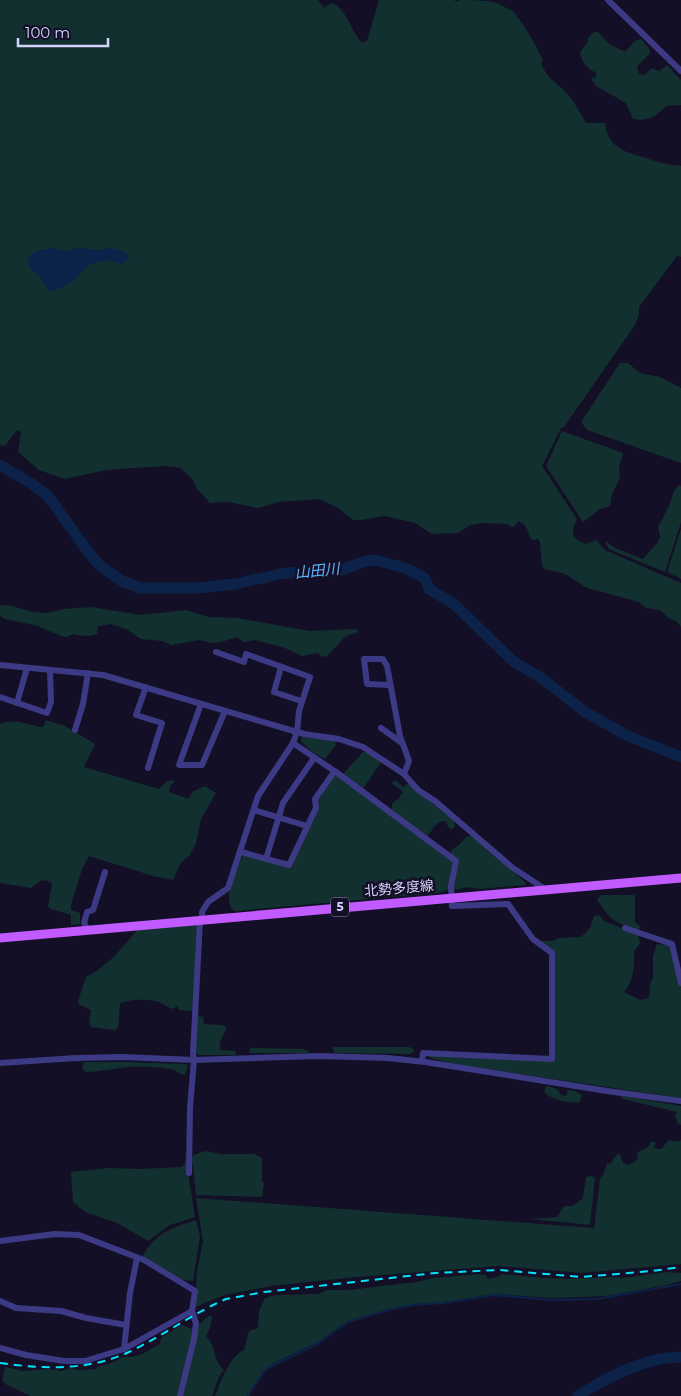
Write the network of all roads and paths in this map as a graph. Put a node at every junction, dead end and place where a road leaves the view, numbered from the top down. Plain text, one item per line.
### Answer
1 (608, 0) edge
2 (681, 71) edge
3 (216, 652) dead end
4 (0, 665) edge
5 (281, 667) junction
6 (27, 668) junction
7 (50, 670) junction
8 (88, 673) junction
9 (390, 684) junction
10 (146, 688) junction
11 (0, 697) edge
12 (301, 702) junction
13 (17, 703) junction
14 (202, 704) junction
15 (225, 711) junction
16 (381, 728) dead end
17 (75, 730) dead end
18 (297, 732) junction
19 (294, 743) junction
20 (402, 744) junction
21 (314, 758) junction
22 (148, 768) dead end
23 (334, 772) junction
24 (404, 774) junction
25 (254, 810) junction
26 (278, 818) junction
27 (307, 826) junction
28 (241, 852) junction
29 (266, 859) junction
30 (105, 872) dead end
31 (681, 878) edge
32 (545, 889) junction
33 (201, 920) junction
34 (625, 928) dead end
35 (88, 930) junction
36 (0, 938) edge
37 (681, 983) edge
38 (194, 1060) junction
39 (422, 1061) junction
40 (0, 1063) edge
41 (681, 1100) edge
42 (189, 1173) dead end
43 (0, 1241) edge
44 (137, 1258) junction
45 (0, 1301) edge
46 (192, 1311) junction
47 (126, 1325) junction
48 (0, 1348) edge
49 (124, 1349) junction
50 (180, 1396) edge

1 - 2 street
3 - 5 street
4 - 6 street
5 - 12 street
5 - 12 street
6 - 7 street
6 - 13 street
7 - 8 street
7 - 13 street
8 - 10 street
8 - 17 street
9 - 9 street
9 - 20 street
10 - 14 street
10 - 22 street
11 - 13 street
12 - 18 street
14 - 15 street
14 - 15 street
15 - 18 street
16 - 20 street
18 - 19 street
18 - 24 street
19 - 21 street
19 - 25 street
20 - 24 street
21 - 23 street
21 - 26 street
23 - 27 street
23 - 39 street
24 - 32 street
25 - 26 street
25 - 28 street
26 - 27 street
26 - 29 street
27 - 29 street
28 - 29 street
28 - 33 street
30 - 35 street
31 - 32 main road, 北勢多度線 / 5
32 - 33 main road, 北勢多度線 / 5
33 - 35 main road, 北勢多度線 / 5
33 - 38 street
34 - 37 street
35 - 36 main road, 北勢多度線 / 5
38 - 39 street
38 - 40 street
38 - 42 street
39 - 41 street
43 - 44 street
44 - 46 street
44 - 47 street
45 - 47 street
46 - 49 street
46 - 50 street
47 - 49 street
48 - 49 street

